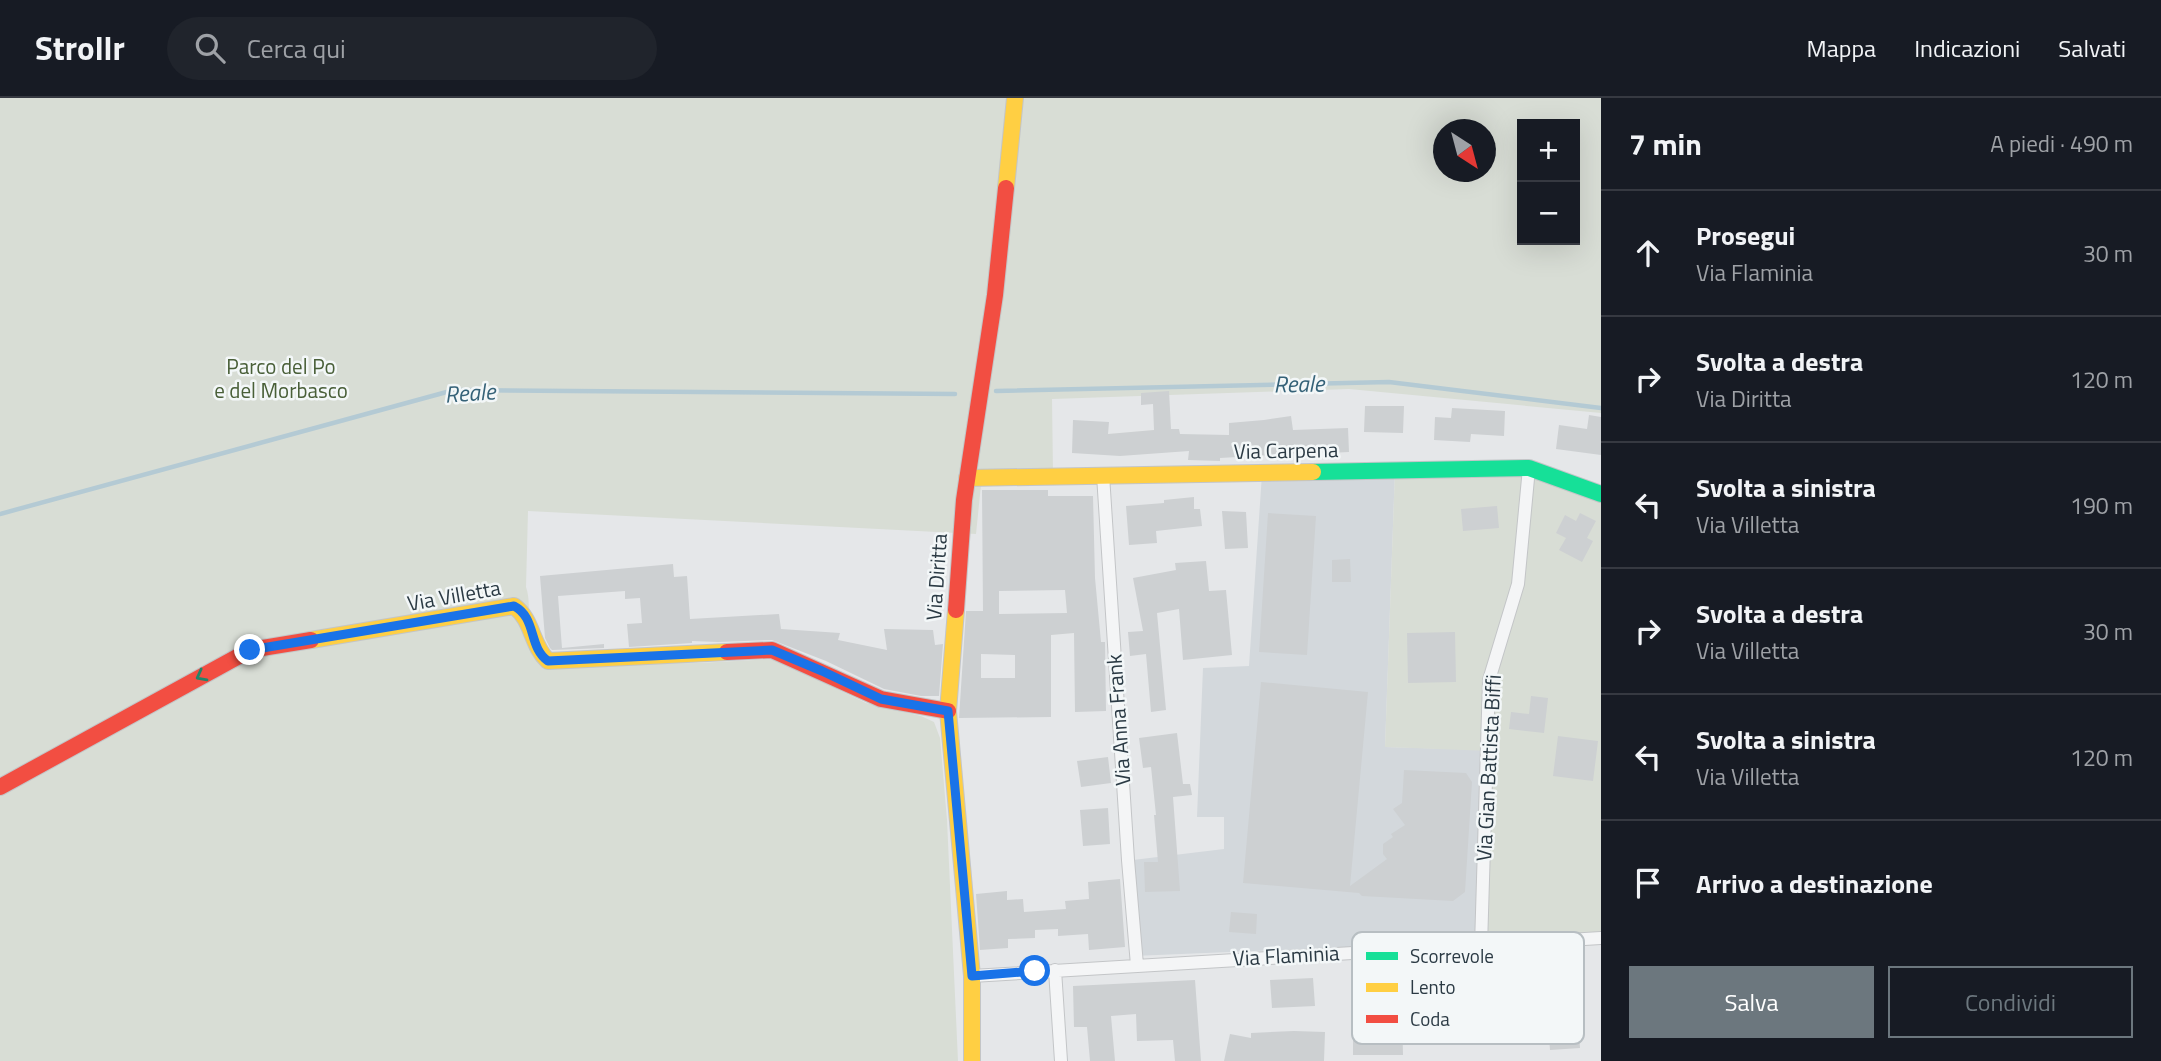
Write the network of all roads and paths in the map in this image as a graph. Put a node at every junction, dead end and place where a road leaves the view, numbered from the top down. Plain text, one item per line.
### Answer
1 (1015, 98) edge
2 (1529, 468) junction
3 (1103, 475) junction
4 (967, 478) junction
5 (1601, 494) edge
6 (948, 711) junction
7 (0, 787) edge
8 (1481, 932) edge
9 (1352, 953) edge
10 (1137, 965) junction
11 (1055, 970) junction
12 (972, 976) junction
13 (972, 1061) edge
14 (1061, 1061) edge

1 - 4 street, Via Diritta
2 - 3 street, Via Carpena
2 - 5 street, Via Carpena
2 - 8 street, Via Gian Battista Biffi
3 - 4 street, Via Carpena
3 - 10 street, Via Anna Frank
4 - 6 street, Via Diritta
6 -> 7 street, Via Villetta
6 - 12 street, Via Diritta
9 - 10 street, Via Flaminia
10 - 11 street, Via Flaminia
11 - 12 street, Via Flaminia
11 - 14 street
12 - 13 street, Via Diritta

